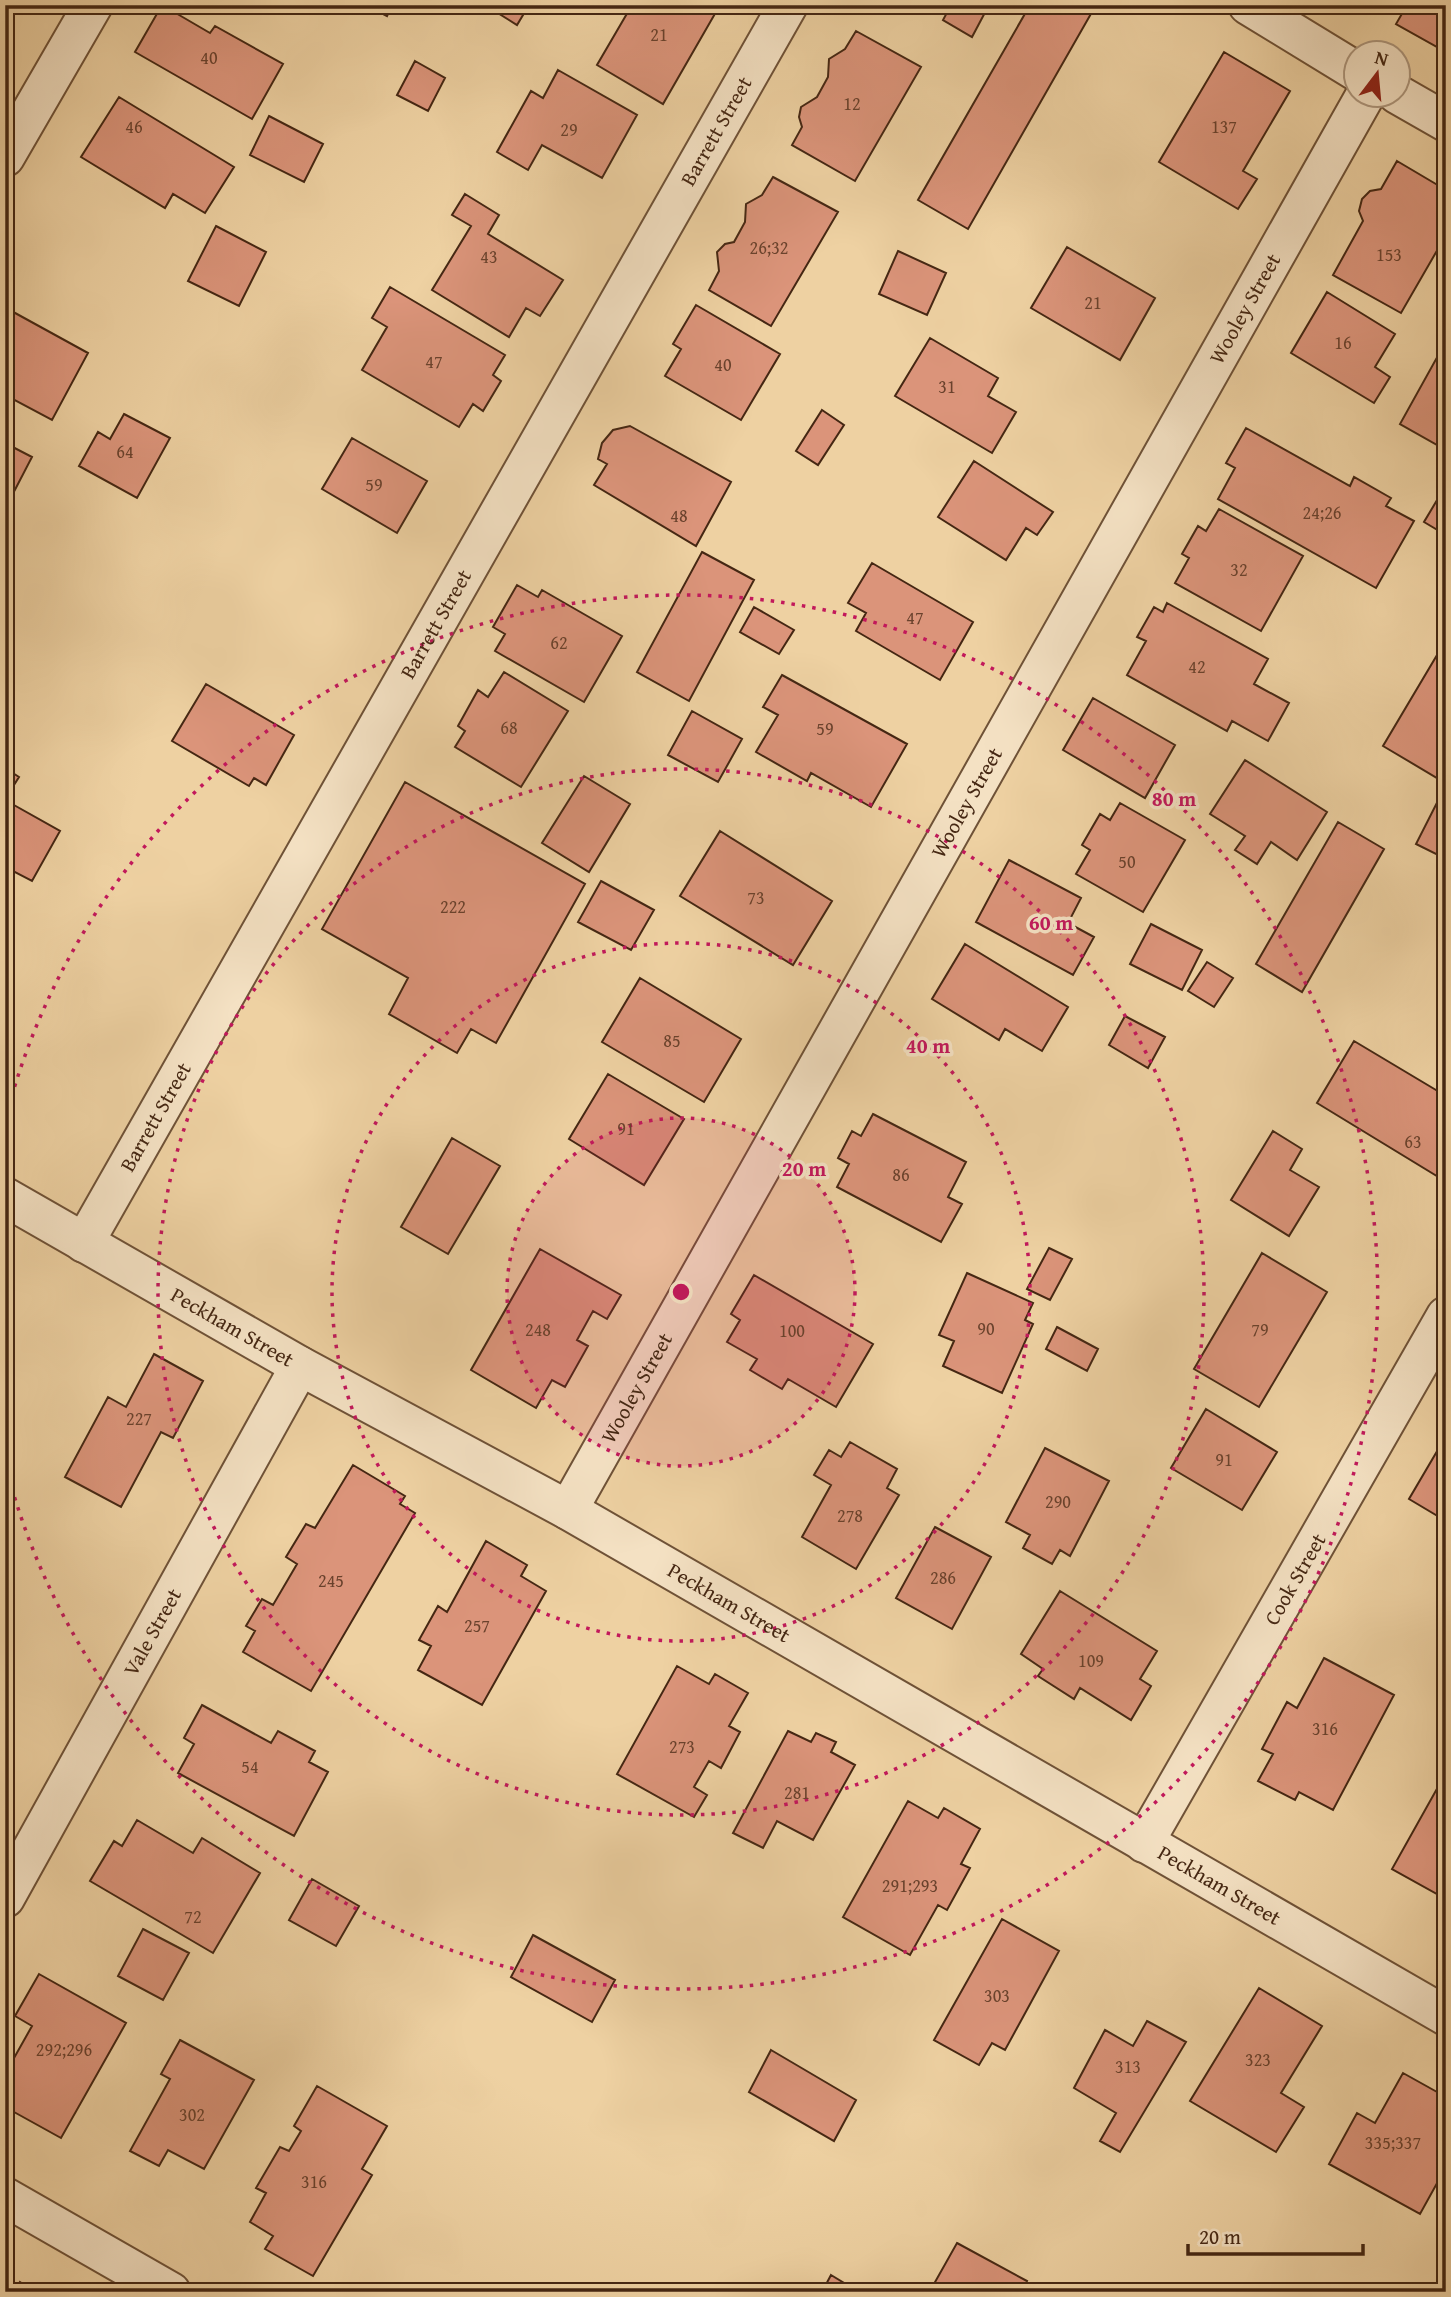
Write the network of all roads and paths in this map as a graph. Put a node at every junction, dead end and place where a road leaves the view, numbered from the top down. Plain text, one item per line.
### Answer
1 (93, 5) edge
2 (788, 5) edge
3 (1248, 5) edge
4 (1342, 62) edge
5 (1412, 103) edge
6 (1358, 108) edge
7 (1446, 122) edge
8 (5, 157) edge
9 (5, 1197) edge
10 (84, 1243) junction
11 (1446, 1316) edge
12 (300, 1366) junction
13 (568, 1510) junction
14 (1144, 1843) junction
15 (5, 1898) edge
16 (1446, 2017) edge
17 (5, 2197) edge
18 (172, 2292) edge

1 - 8 street
2 - 10 street, Barrett Street
3 - 4 street
5 - 7 street
6 - 13 street, Wooley Street
9 - 10 street, Peckham Street
10 - 12 street, Peckham Street
11 - 14 street, Cook Street
12 - 13 street, Peckham Street
12 - 15 street, Vale Street
13 - 14 street, Peckham Street
14 - 16 street, Peckham Street
17 - 18 street

